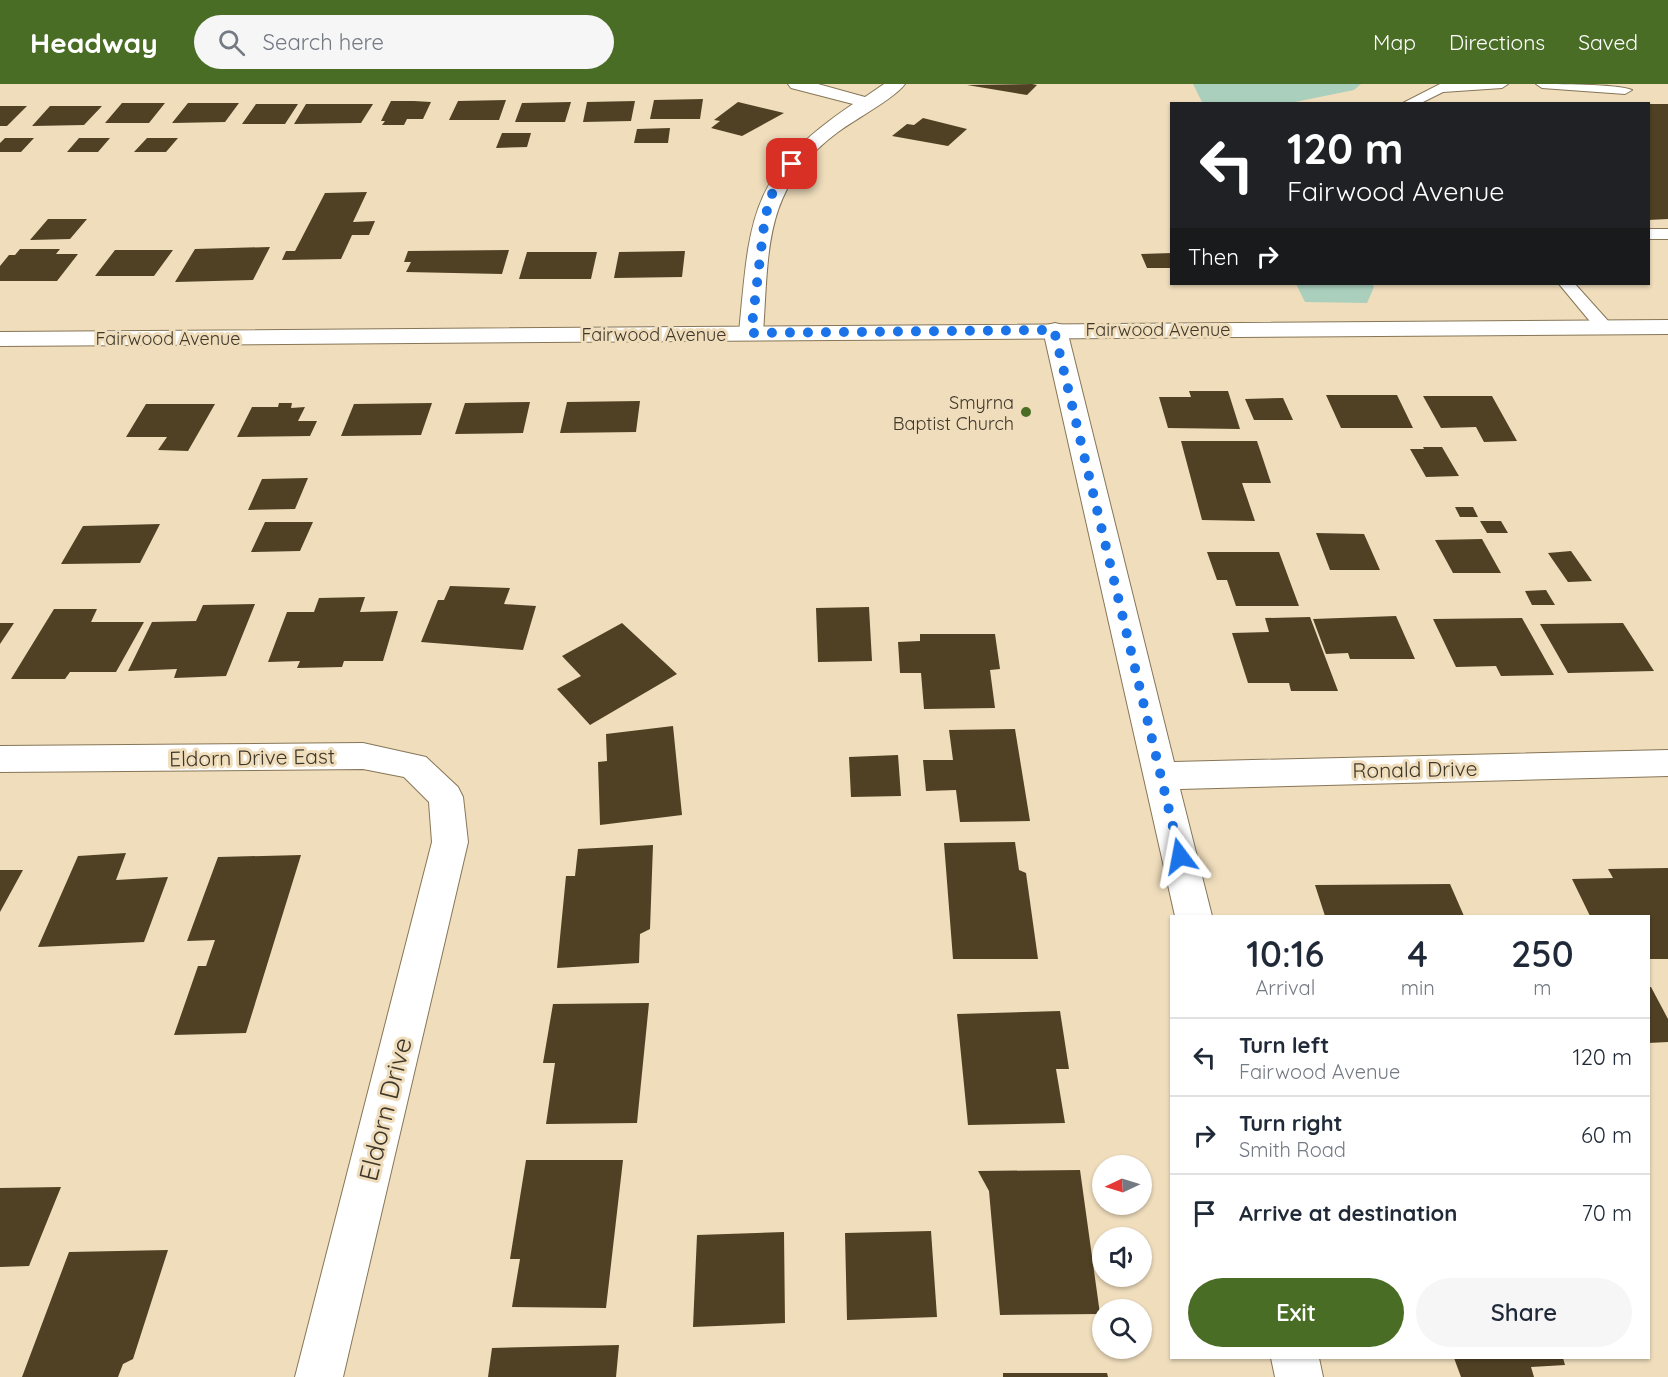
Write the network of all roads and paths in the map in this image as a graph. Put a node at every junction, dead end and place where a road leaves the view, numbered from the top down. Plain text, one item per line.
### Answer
1 (796, 84) edge
2 (896, 84) edge
3 (1502, 84) edge
4 (1542, 84) edge
5 (1625, 90) dead end
6 (1411, 102) edge
7 (868, 103) junction
8 (1650, 234) edge
9 (1668, 234) edge
10 (1568, 285) edge
11 (1604, 327) junction
12 (1668, 327) edge
13 (1054, 330) junction
14 (751, 333) junction
15 (0, 339) edge
16 (0, 759) edge
17 (1668, 763) edge
18 (1161, 776) junction
19 (450, 842) joint
20 (1193, 915) edge
21 (1295, 1359) edge
22 (319, 1377) edge
23 (1299, 1377) edge

1 - 7 street
2 - 7 street
3 - 6 lane
4 - 5 lane
7 - 14 street
8 - 9 lane
10 - 11 lane
11 - 12 street, Fairwood Avenue
11 - 13 street, Fairwood Avenue
13 - 14 street, Fairwood Avenue
13 - 18 street
14 - 15 street, Fairwood Avenue
16 - 19 street, Eldorn Drive East
17 - 18 street, Ronald Drive
18 - 20 street
19 - 22 street, Eldorn Drive
21 - 23 street

